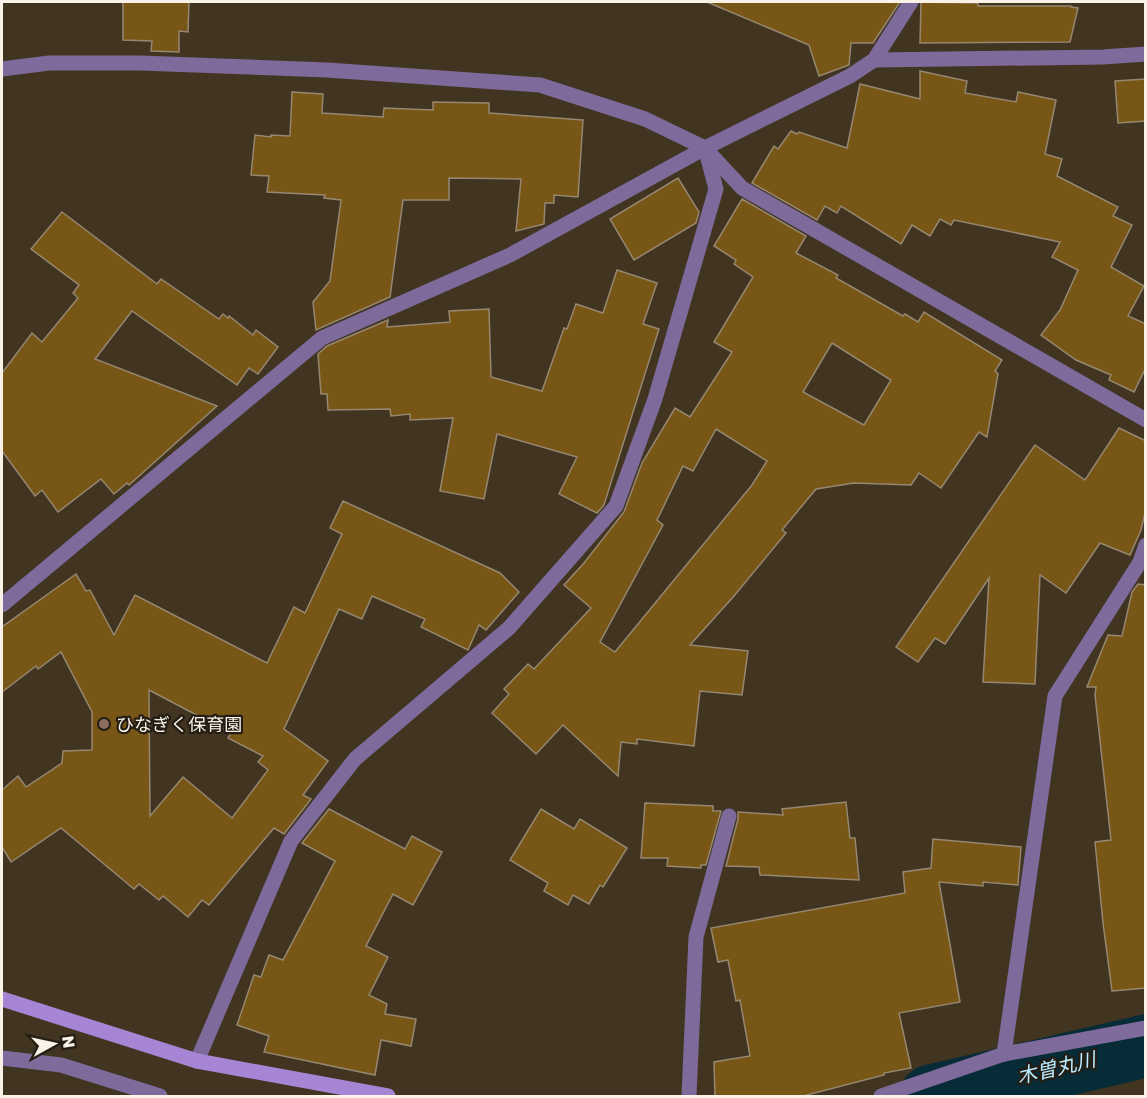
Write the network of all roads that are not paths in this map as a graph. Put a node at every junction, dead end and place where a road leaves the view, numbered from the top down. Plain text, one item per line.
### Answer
1 (911, 2) edge
2 (1146, 54) edge
3 (874, 60) junction
4 (2, 69) edge
5 (705, 148) junction
6 (1146, 420) edge
7 (1146, 545) edge
8 (2, 605) edge
9 (729, 816) dead end
10 (2, 999) edge
11 (1146, 1028) edge
12 (1004, 1054) junction
13 (2, 1058) edge
14 (197, 1060) junction
15 (160, 1096) edge
16 (388, 1096) edge
17 (689, 1096) edge
18 (880, 1096) edge

1 - 3 street
2 - 3 street
3 - 5 street
4 - 5 street
5 - 6 street
5 - 8 street
5 - 14 street
7 - 12 street
9 - 17 street
10 - 14 street
11 - 12 street
12 - 18 street
13 - 15 street
14 - 16 street

